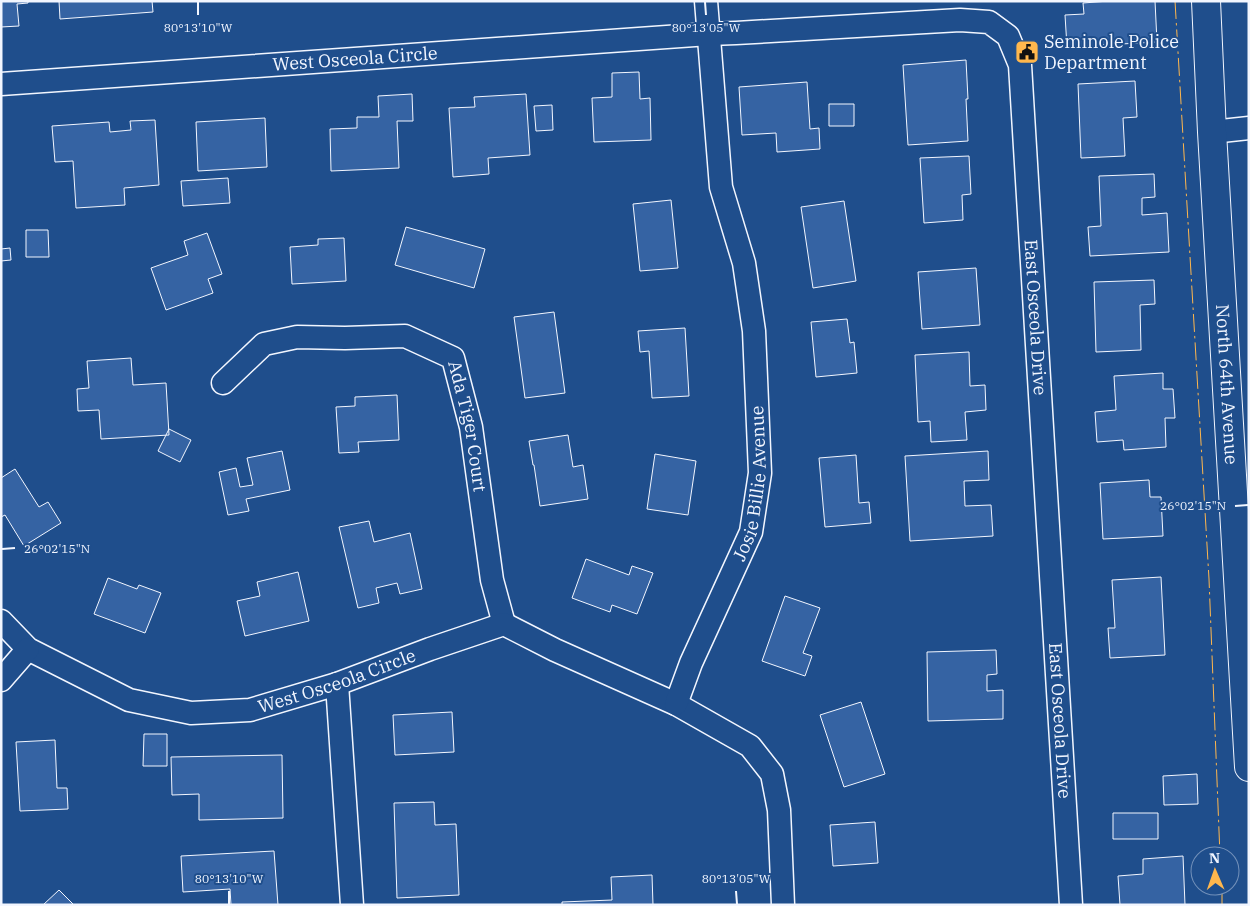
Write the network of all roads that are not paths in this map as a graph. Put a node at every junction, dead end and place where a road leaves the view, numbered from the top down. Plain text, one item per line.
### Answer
1 (706, 1) edge
2 (1206, 1) edge
3 (708, 34) junction
4 (1, 84) edge
5 (1249, 128) edge
6 (1212, 132) junction
7 (223, 383) dead end
8 (1, 621) edge
9 (504, 624) junction
10 (28, 649) junction
11 (1, 680) edge
12 (337, 684) junction
13 (676, 704) junction
14 (1249, 767) edge
15 (352, 905) edge
16 (784, 905) edge
17 (1071, 905) edge

1 - 3 street, Josie Billie Avenue
2 - 6 street, North 64th Avenue
3 - 4 street, West Osceola Circle
3 - 13 street, Josie Billie Avenue
3 - 17 street, East Osceola Drive
5 - 6 street
6 - 14 street, North 64th Avenue
7 - 9 street, Ada Tiger Court
8 - 10 street, West Osceola Circle
9 - 12 street, West Osceola Circle
9 - 13 street
10 - 11 street
10 - 12 street, West Osceola Circle
12 - 15 street
13 - 16 street

